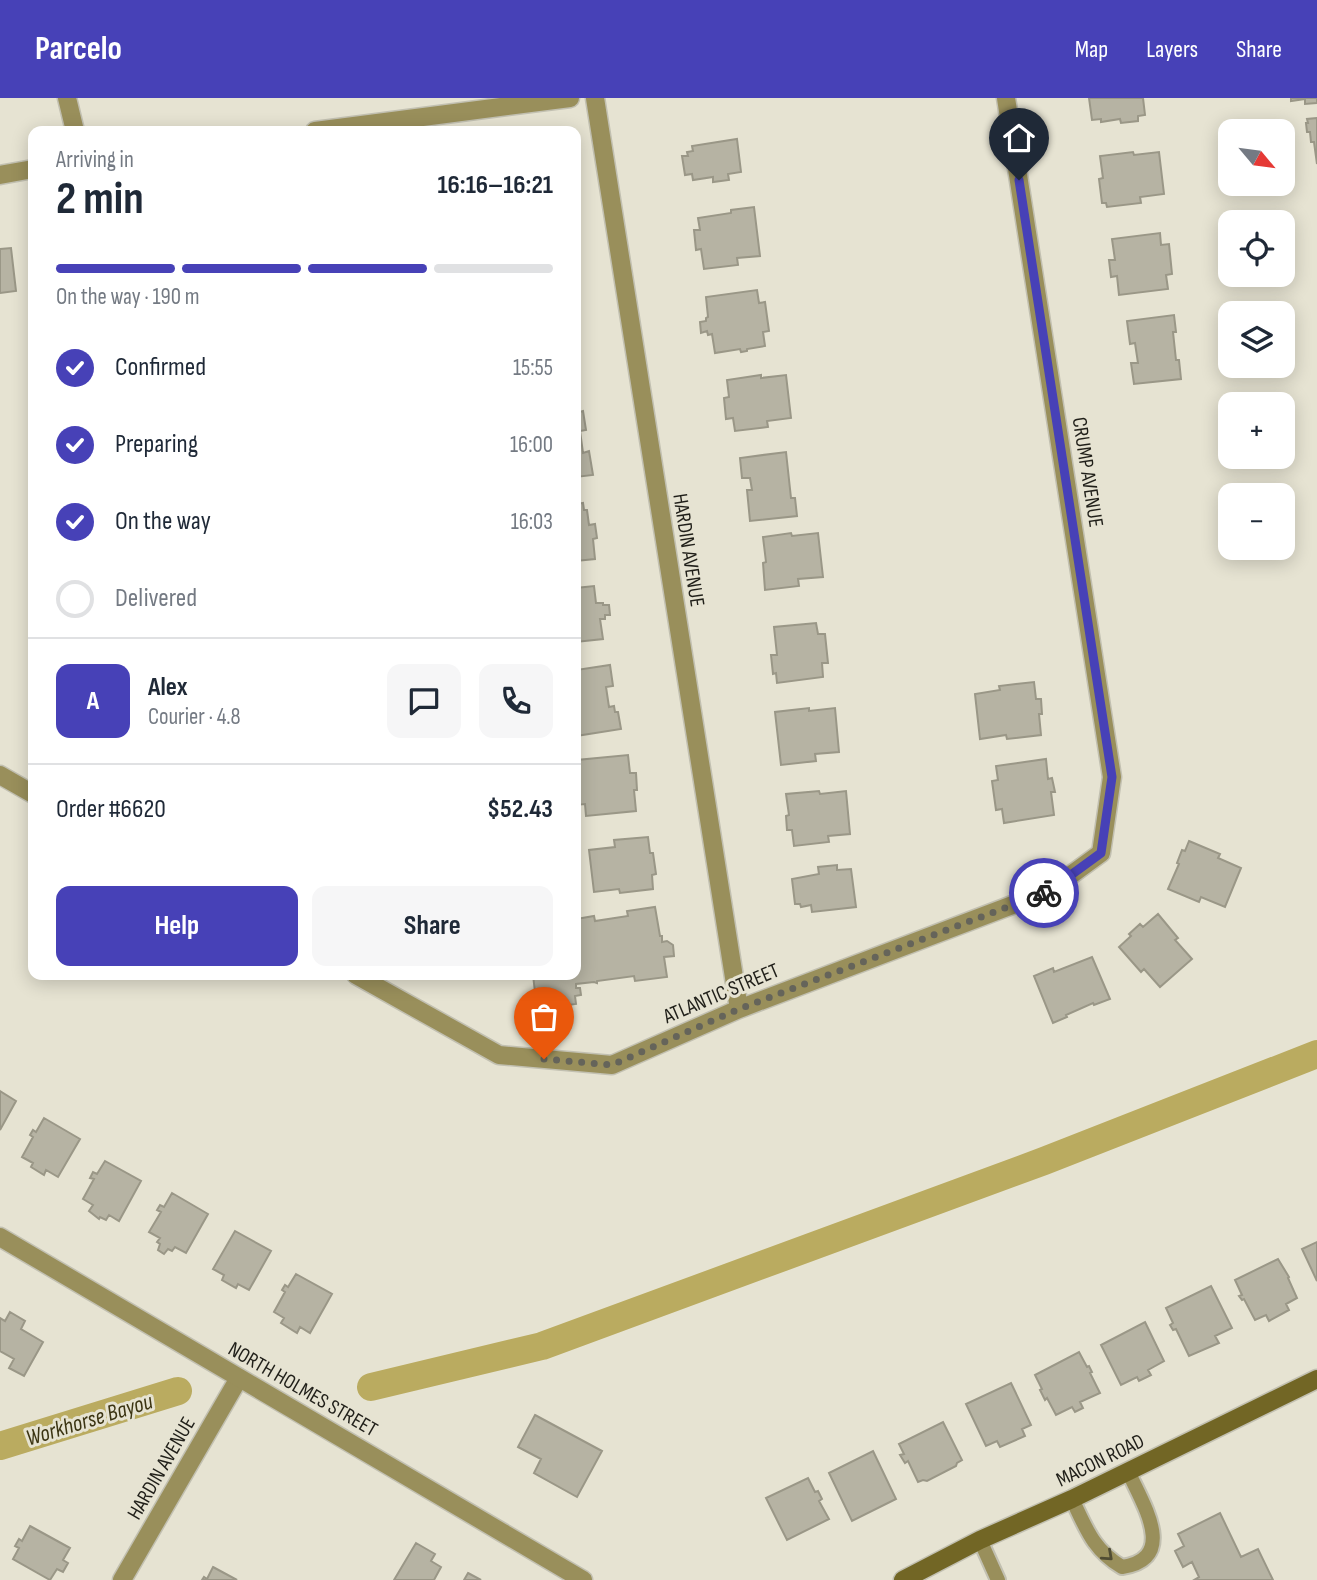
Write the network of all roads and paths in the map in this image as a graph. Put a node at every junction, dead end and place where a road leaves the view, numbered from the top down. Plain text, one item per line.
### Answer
1 (67, 98) edge
2 (570, 98) edge
3 (595, 98) edge
4 (1006, 98) edge
5 (74, 126) edge
6 (354, 126) edge
7 (28, 170) edge
8 (0, 175) edge
9 (0, 775) edge
10 (28, 791) edge
11 (1101, 853) joint
12 (365, 980) edge
13 (739, 1009) junction
14 (0, 1237) edge
15 (239, 1378) junction
16 (1317, 1379) edge
17 (1128, 1471) junction
18 (1072, 1499) junction
19 (980, 1540) junction
20 (122, 1580) edge
21 (583, 1580) edge
22 (903, 1580) edge
23 (998, 1580) edge

1 - 5 street
2 - 6 street
3 - 13 street, HARDIN AVENUE
4 - 11 street, CRUMP AVENUE
7 - 8 street
9 - 10 street
11 - 13 street, ATLANTIC STREET
12 - 13 street, ATLANTIC STREET
14 - 15 street, NORTH HOLMES STREET
15 - 20 street, HARDIN AVENUE
15 - 21 street, NORTH HOLMES STREET
16 - 17 main road, MACON ROAD
17 - 18 main road, MACON ROAD
18 -> 17 lane
18 - 19 main road, MACON ROAD
19 - 22 main road, MACON ROAD
19 - 23 lane

